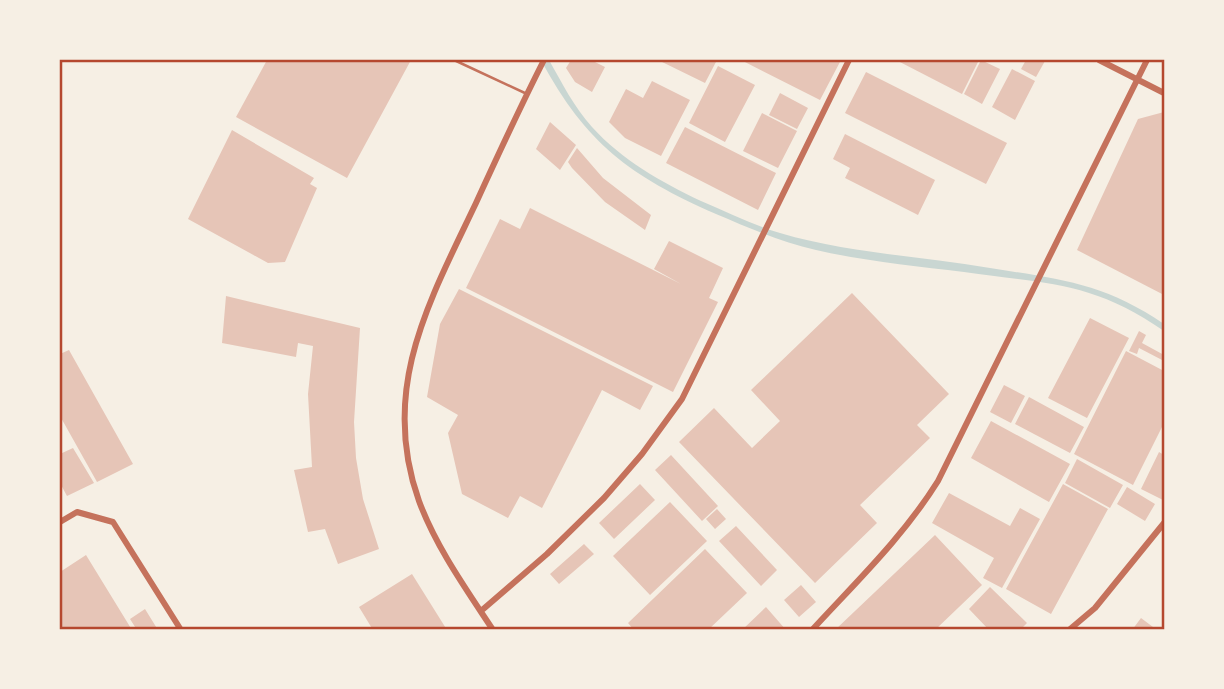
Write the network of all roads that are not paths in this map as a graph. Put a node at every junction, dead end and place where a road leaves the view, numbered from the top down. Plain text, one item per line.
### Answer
1 (454, 60) edge
2 (849, 60) edge
3 (1099, 60) edge
4 (1147, 60) edge
5 (543, 62) edge
6 (1137, 79) junction
7 (1164, 93) edge
8 (528, 94) junction
9 (60, 522) edge
10 (1164, 523) edge
11 (481, 611) junction
12 (181, 629) edge
13 (493, 629) edge
14 (812, 629) edge
15 (1069, 629) edge

1 - 8 lane
2 - 11 street
3 - 6 street
4 - 6 street
5 - 8 street
6 - 7 street
6 - 14 street
8 - 11 street
9 - 12 street
10 - 15 street
11 - 13 street

